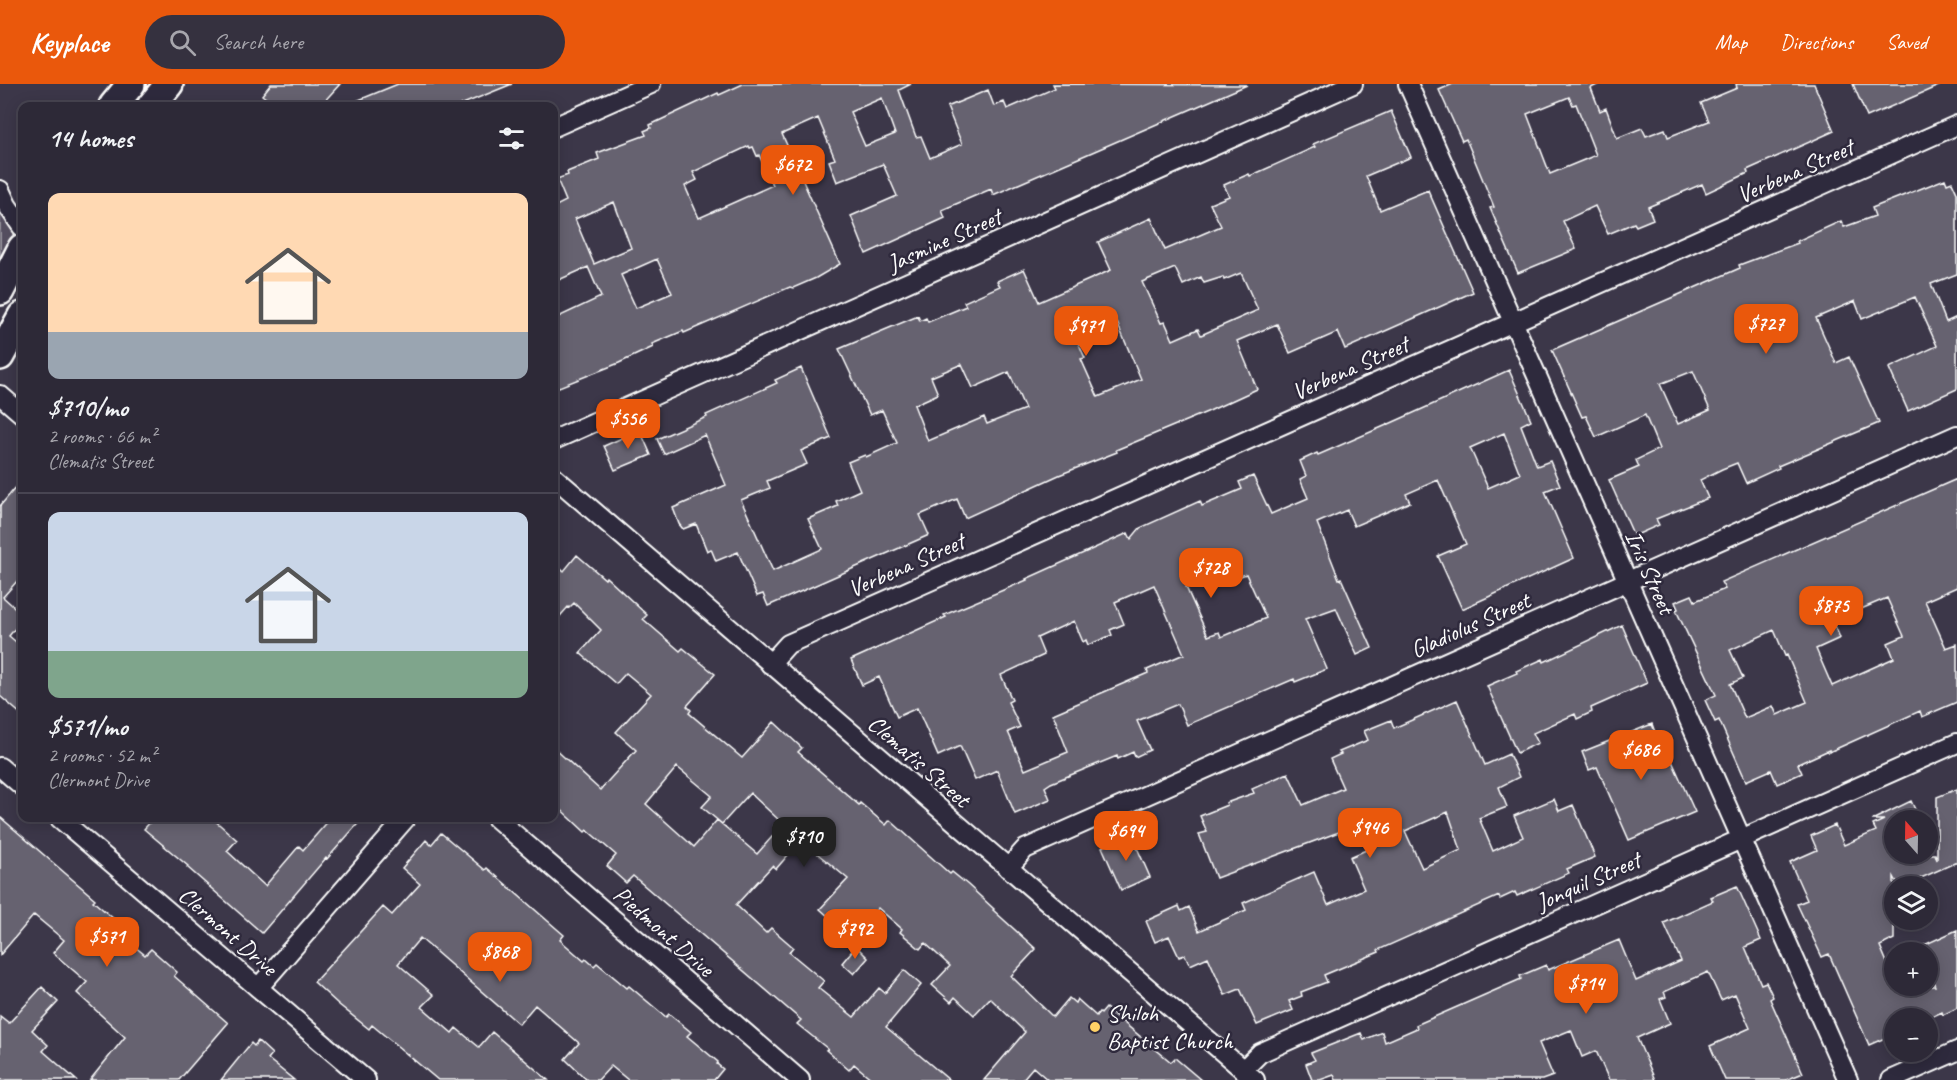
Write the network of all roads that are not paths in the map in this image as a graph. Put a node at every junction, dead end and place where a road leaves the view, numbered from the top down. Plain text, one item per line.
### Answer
1 (131, 84) edge
2 (169, 84) edge
3 (651, 84) edge
4 (1353, 84) edge
5 (1408, 84) edge
6 (117, 102) edge
7 (154, 102) edge
8 (558, 125) edge
9 (1957, 125) edge
10 (0, 190) edge
11 (18, 221) edge
12 (18, 256) edge
13 (0, 291) edge
14 (1513, 322) junction
15 (18, 323) edge
16 (0, 356) edge
17 (0, 395) edge
18 (18, 411) edge
19 (1957, 435) edge
20 (558, 438) edge
21 (558, 480) edge
22 (1627, 582) junction
23 (770, 664) junction
24 (1957, 743) edge
25 (0, 767) edge
26 (18, 783) edge
27 (64, 822) edge
28 (403, 822) edge
29 (501, 822) edge
30 (1741, 839) junction
31 (1008, 868) junction
32 (258, 988) junction
33 (1957, 1051) edge
34 (1249, 1075) edge
35 (366, 1080) edge
36 (800, 1080) edge
37 (1848, 1080) edge
38 (1891, 1080) edge

1 - 6 main road
2 - 7 main road
3 - 8 street
4 - 20 street, Jasmine Street
5 - 14 street, Iris Street
9 - 14 street, Verbena Street
10 - 11 street
12 - 13 main road
14 - 22 street, Iris Street
14 - 23 street, Verbena Street
15 - 16 main road
17 - 18 street
19 - 22 street, Gladiolus Street
21 - 23 street, Clematis Street
22 - 30 street, Iris Street
22 - 31 street, Gladiolus Street
23 - 31 street, Clematis Street
24 - 30 street, Jonquil Street
25 - 26 street
27 - 32 street, Clermont Drive
28 - 32 street
29 - 36 street, Piedmont Drive
30 - 34 street, Jonquil Street
30 - 37 street, Iris Street
31 - 34 street, Clematis Street
32 - 35 street, Clermont Drive
33 - 38 street

